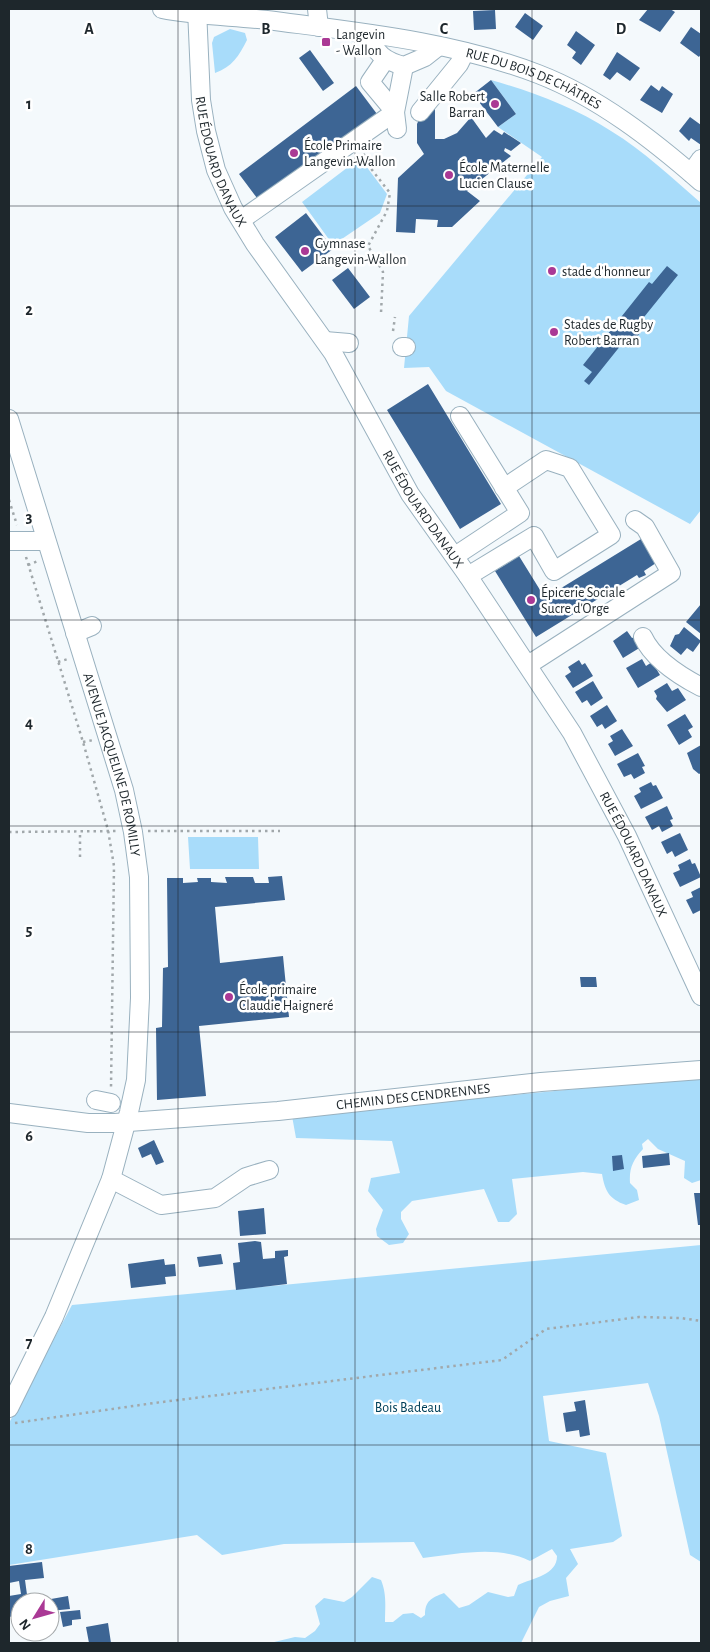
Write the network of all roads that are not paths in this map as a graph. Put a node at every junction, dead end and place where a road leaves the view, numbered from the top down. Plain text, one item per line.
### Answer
1 (162, 9) edge
2 (317, 9) edge
3 (198, 12) edge
4 (319, 27) junction
5 (370, 35) junction
6 (439, 46) junction
7 (465, 52) junction
8 (385, 60) junction
9 (404, 66) junction
10 (420, 112) dead end
11 (396, 121) junction
12 (698, 171) edge
13 (241, 220) junction
14 (325, 341) junction
15 (349, 343) dead end
16 (460, 416) dead end
17 (9, 418) edge
18 (504, 488) junction
19 (612, 535) junction
20 (15, 541) edge
21 (46, 541) junction
22 (455, 556) junction
23 (468, 576) junction
24 (643, 637) dead end
25 (528, 665) junction
26 (701, 686) edge
27 (701, 996) edge
28 (701, 1070) edge
29 (9, 1113) edge
30 (126, 1122) junction
31 (269, 1170) dead end
32 (111, 1179) junction
33 (9, 1408) edge

1 - 3 street, RUE DU BOIS DE CHÂTRES
2 - 4 street
3 - 4 street, RUE DU BOIS DE CHÂTRES
3 - 13 street, RUE ÉDOUARD DANAUX
4 - 5 street, RUE DU BOIS DE CHÂTRES
5 - 6 street, RUE DU BOIS DE CHÂTRES
5 - 8 street
6 - 7 street, RUE DU BOIS DE CHÂTRES
6 - 9 street
7 - 10 street
7 - 12 street, RUE DU BOIS DE CHÂTRES
8 - 9 street
8 - 11 street
9 - 11 street
11 - 13 street
13 - 14 street, RUE ÉDOUARD DANAUX
14 - 15 street
14 - 22 street, RUE ÉDOUARD DANAUX
16 - 18 street
17 - 21 street, AVENUE JACQUELINE DE ROMILLY
18 - 19 street
18 - 22 street
19 - 23 street
19 - 25 street
20 - 21 street
21 - 30 street, AVENUE JACQUELINE DE ROMILLY
22 - 23 street, RUE ÉDOUARD DANAUX
23 - 25 street, RUE ÉDOUARD DANAUX
24 - 26 street
25 - 27 street, RUE ÉDOUARD DANAUX
28 - 30 street, CHEMIN DES CENDRENNES
29 - 30 street, CHEMIN DES CENDRENNES
30 - 32 street, AVENUE JACQUELINE DE ROMILLY
31 - 32 street
32 - 33 street, AVENUE JACQUELINE DE ROMILLY

